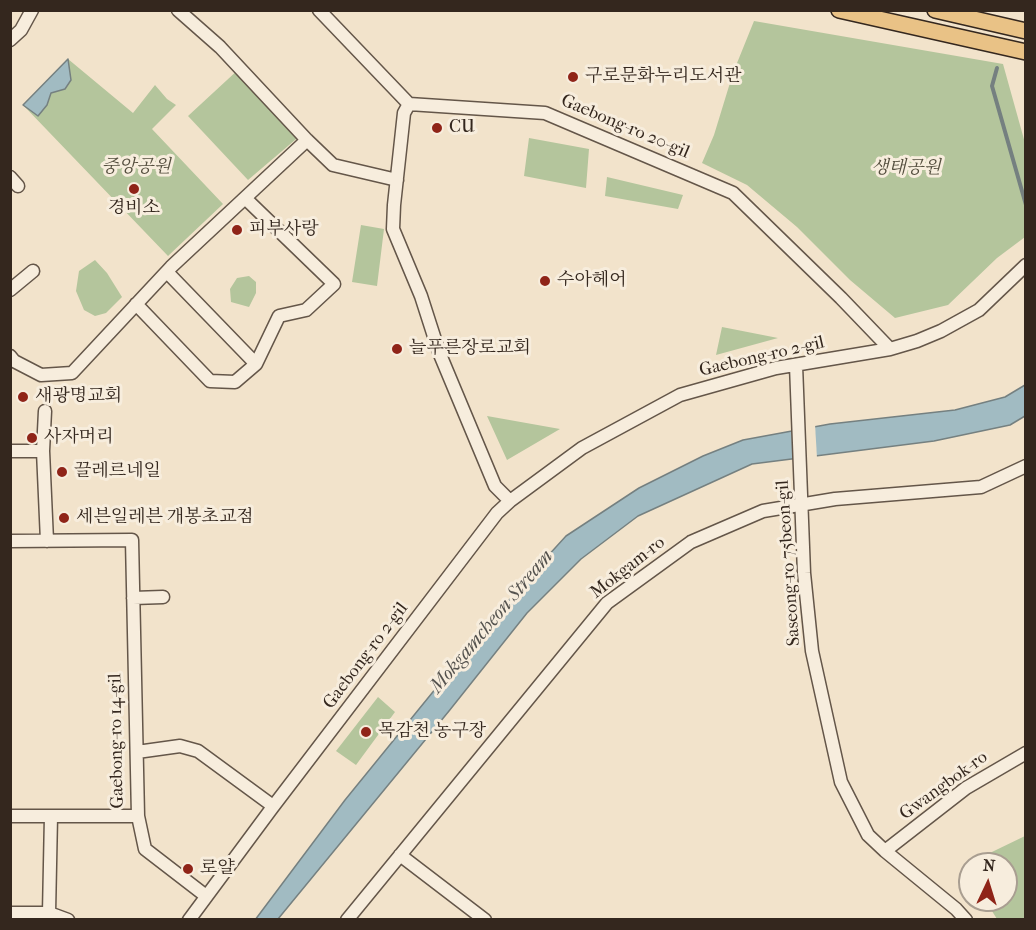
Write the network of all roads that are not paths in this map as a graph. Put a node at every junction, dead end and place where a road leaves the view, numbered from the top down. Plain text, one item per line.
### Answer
1 (32, 10) edge
2 (178, 10) edge
3 (319, 10) edge
4 (838, 10) edge
5 (935, 10) edge
6 (1026, 31) edge
7 (10, 40) edge
8 (1026, 52) edge
9 (409, 104) junction
10 (307, 140) junction
11 (397, 180) junction
12 (245, 198) junction
13 (1026, 265) edge
14 (33, 272) dead end
15 (166, 272) junction
16 (10, 290) edge
17 (136, 304) junction
18 (890, 349) junction
19 (10, 356) edge
20 (256, 364) junction
21 (796, 365) junction
22 (45, 411) dead end
23 (10, 451) edge
24 (42, 451) junction
25 (1026, 466) edge
26 (802, 498) junction
27 (510, 501) junction
28 (10, 541) edge
29 (47, 541) junction
30 (164, 597) dead end
31 (133, 598) junction
32 (137, 752) junction
33 (1026, 753) edge
34 (273, 806) junction
35 (10, 816) edge
36 (51, 816) junction
37 (138, 816) junction
38 (885, 851) junction
39 (400, 855) junction
40 (206, 896) junction
41 (10, 913) edge
42 (50, 913) junction
43 (68, 920) edge
44 (189, 920) edge
45 (347, 920) edge
46 (485, 920) edge
47 (966, 920) edge

1 - 7 street
2 - 10 street
3 - 9 street
4 - 8 main road
5 - 6 main road
9 - 11 street
9 - 18 street, Gaebong-ro 20-gil
10 - 11 street
10 - 12 street
11 - 27 street
12 - 15 street
12 - 20 street
13 - 18 street, Gaebong-ro 2-gil
14 - 16 street
15 - 17 street
15 - 20 street
17 - 19 street
17 - 20 street
18 - 21 street, Gaebong-ro 2-gil
21 - 26 street, Saseong-ro 75beon-gil
21 - 27 street, Gaebong-ro 2-gil
22 - 24 street
23 - 24 street
24 - 29 street
25 - 26 street, Mokgam-ro
26 - 38 street, Saseong-ro 75beon-gil
26 - 39 street, Mokgam-ro
27 - 34 street, Gaebong-ro 2-gil
28 - 29 street
29 - 31 street, Gaebong-ro 14-gil
30 - 31 street
31 - 32 street, Gaebong-ro 14-gil
32 - 34 street
32 - 37 street, Gaebong-ro 14-gil
33 - 38 street, Gwangbok-ro
34 - 40 street, Gaebong-ro 2-gil
35 - 36 street, Gaebong-ro 14-gil
36 - 37 street, Gaebong-ro 14-gil
36 - 42 street
37 - 40 street
38 - 47 street, Saseong-ro 75beon-gil
39 - 45 street, Mokgam-ro
39 - 46 street
40 - 44 street, Gaebong-ro 2-gil
41 - 42 street
42 - 43 street

